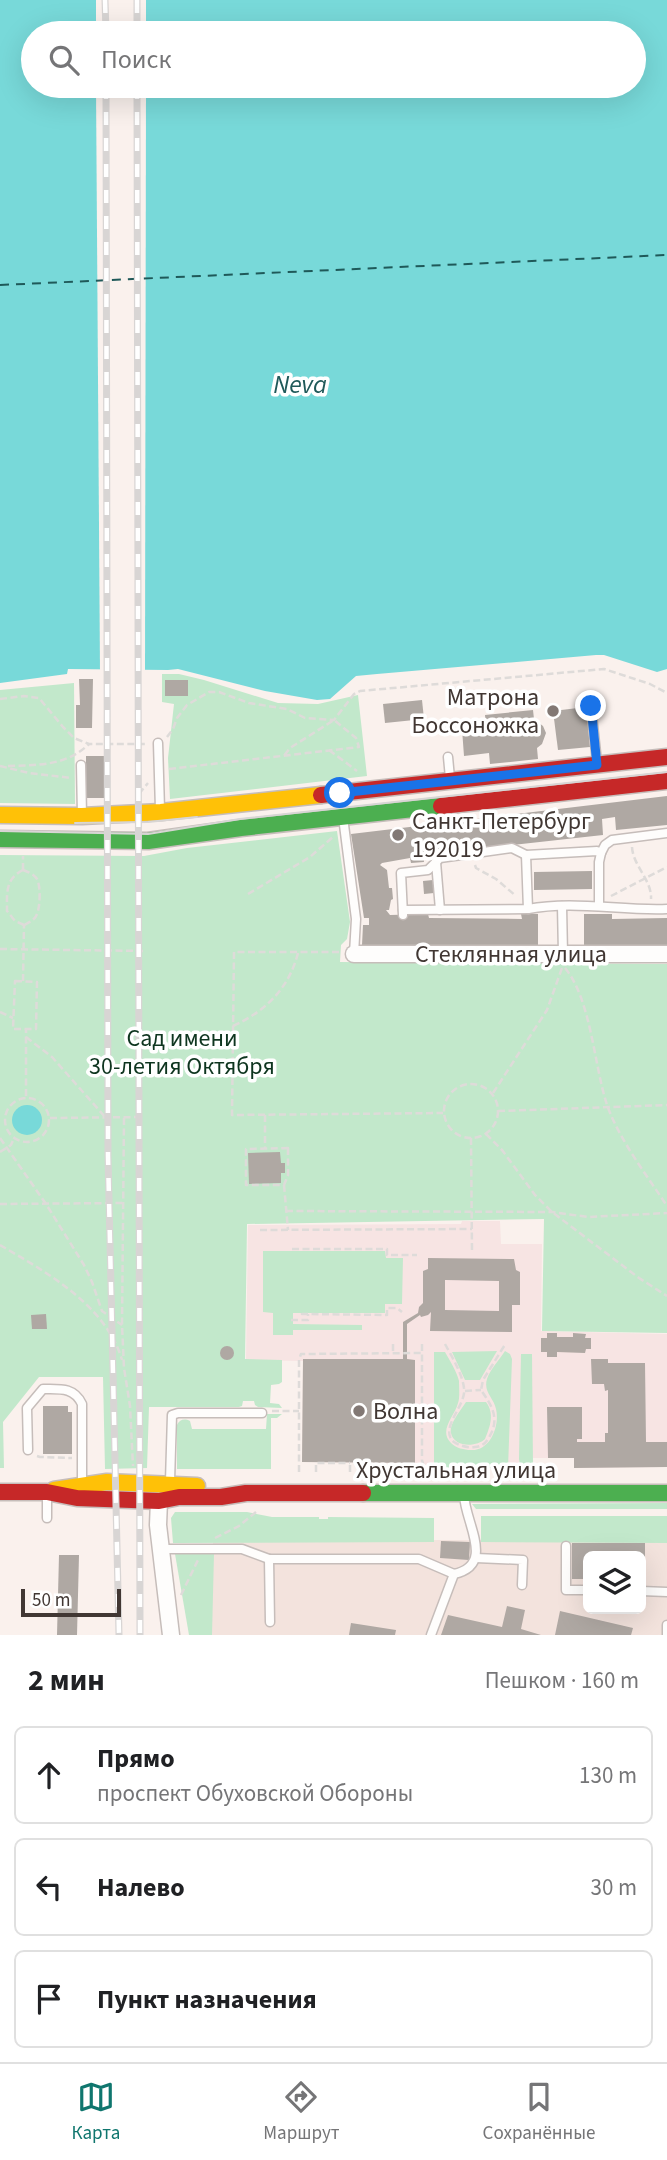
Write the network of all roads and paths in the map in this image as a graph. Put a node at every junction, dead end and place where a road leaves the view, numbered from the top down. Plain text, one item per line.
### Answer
1 (667, 693) edge
2 (0, 699) edge
3 (591, 706) dead end
4 (334, 720) junction
5 (79, 740) junction
6 (158, 743) junction
7 (89, 744) junction
8 (329, 750) junction
9 (80, 752) junction
10 (283, 757) junction
11 (448, 757) dead end
12 (667, 757) edge
13 (81, 765) dead end
14 (597, 765) junction
15 (0, 766) edge
16 (8, 766) junction
17 (159, 773) junction
18 (359, 773) dead end
19 (81, 779) junction
20 (667, 781) edge
21 (457, 798) junction
22 (136, 799) dead end
23 (161, 813) junction
24 (0, 815) edge
25 (82, 816) junction
26 (343, 817) junction
27 (667, 833) edge
28 (335, 834) dead end
29 (631, 837) junction
30 (0, 839) edge
31 (23, 850) dead end
32 (473, 851) junction
33 (601, 853) junction
34 (526, 855) junction
35 (436, 862) junction
36 (667, 867) edge
37 (23, 870) junction
38 (644, 878) junction
39 (248, 894) dead end
40 (598, 905) junction
41 (562, 906) junction
42 (528, 909) junction
43 (667, 909) edge
44 (440, 910) junction
45 (651, 910) junction
46 (24, 925) junction
47 (0, 949) edge
48 (24, 950) junction
49 (143, 951) dead end
50 (298, 952) junction
51 (354, 954) junction
52 (563, 954) junction
53 (667, 954) edge
54 (23, 981) junction
55 (0, 1012) edge
56 (13, 1018) junction
57 (233, 1026) junction
58 (26, 1029) junction
59 (26, 1037) junction
60 (492, 1094) junction
61 (26, 1097) junction
62 (667, 1105) edge
63 (608, 1106) junction
64 (498, 1111) junction
65 (443, 1112) junction
66 (265, 1115) junction
67 (144, 1117) dead end
68 (50, 1118) junction
69 (106, 1118) junction
70 (124, 1118) junction
71 (486, 1134) junction
72 (0, 1138) edge
73 (14, 1138) junction
74 (471, 1138) junction
75 (6, 1148) junction
76 (265, 1149) junction
77 (0, 1152) edge
78 (284, 1185) junction
79 (123, 1203) junction
80 (0, 1204) edge
81 (46, 1204) junction
82 (667, 1206) edge
83 (286, 1211) junction
84 (472, 1212) junction
85 (552, 1212) junction
86 (667, 1213) edge
87 (472, 1229) junction
88 (260, 1230) dead end
89 (288, 1230) junction
90 (0, 1245) edge
91 (292, 1249) dead end
92 (472, 1251) dead end
93 (417, 1255) dead end
94 (667, 1296) edge
95 (402, 1312) dead end
96 (302, 1313) dead end
97 (309, 1314) junction
98 (290, 1320) dead end
99 (122, 1325) junction
100 (393, 1343) dead end
101 (506, 1343) dead end
102 (422, 1344) dead end
103 (446, 1344) dead end
104 (393, 1353) junction
105 (422, 1353) junction
106 (124, 1368) junction
107 (481, 1390) junction
108 (465, 1391) junction
109 (299, 1411) junction
110 (262, 1413) joint
111 (28, 1450) joint
112 (82, 1458) junction
113 (514, 1466) dead end
114 (424, 1468) dead end
115 (521, 1468) dead end
116 (299, 1472) dead end
117 (316, 1472) dead end
118 (350, 1472) dead end
119 (134, 1473) dead end
120 (82, 1483) junction
121 (170, 1484) junction
122 (0, 1492) edge
123 (47, 1492) junction
124 (464, 1492) junction
125 (246, 1493) junction
126 (667, 1493) edge
127 (159, 1501) junction
128 (47, 1518) dead end
129 (566, 1546) dead end
130 (162, 1549) junction
131 (476, 1558) junction
132 (269, 1559) junction
133 (454, 1574) junction
134 (522, 1585) dead end
135 (583, 1590) edge
136 (646, 1591) edge
137 (667, 1592) edge
138 (270, 1622) dead end
139 (667, 1625) edge
140 (667, 1634) edge
141 (171, 1635) edge
142 (432, 1635) edge

1 - 4 path
2 - 5 path
3 - 14 lane
4 - 6 path
4 - 8 path
4 - 10 path
5 - 7 path
5 - 9 path
6 - 7 path
6 - 17 lane
7 - 9 path
8 - 10 path
8 - 18 path
9 - 16 path
10 - 17 path
11 - 21 lane
12 - 14 main road
13 - 19 lane
14 - 21 main road
15 - 16 path
16 - 19 path
17 - 22 path
17 - 23 lane
19 - 25 lane
20 - 21 main road
21 - 23 main road
21 - 26 main road
23 - 25 main road
24 - 25 main road
26 - 30 main road
26 - 51 lane
27 - 29 lane
28 - 39 path
29 - 33 lane
29 - 38 path
31 - 37 path
32 - 34 lane
32 - 35 lane
32 - 42 path
33 - 34 lane
33 - 40 lane
34 - 42 lane
35 - 44 lane
35 - 44 lane
36 - 38 path
37 - 46 path
37 - 46 path
38 - 40 path
38 - 45 path
40 - 41 lane
40 - 45 lane
41 - 42 lane
41 - 52 lane
42 - 44 lane
43 - 45 lane
46 - 48 path
47 - 48 path
48 - 49 path
48 - 54 path
50 - 51 path
50 - 57 path
50 - 57 path
51 - 52 street, Стеклянная улица
52 - 53 street, Стеклянная улица
54 - 56 path
54 - 58 path
55 - 56 path
56 - 58 path
57 - 66 path
58 - 59 path
59 - 61 path
59 - 69 path
60 - 63 path
60 - 64 path
60 - 65 path
61 - 68 path
61 - 73 path
62 - 63 path
63 - 64 path
63 - 82 path
64 - 71 path
65 - 66 path
65 - 74 path
66 - 76 path
67 - 70 path
68 - 69 path
68 - 73 path
69 - 70 path
70 - 79 path
71 - 74 path
71 - 85 path
72 - 75 path
73 - 75 path
74 - 84 path
75 - 77 path
75 - 81 path
76 - 78 path
76 - 78 path
78 - 83 path
79 - 81 path
79 - 99 path
80 - 81 path
81 - 99 path
83 - 84 path
83 - 89 path
84 - 85 path
84 - 87 path
85 - 86 path
85 - 94 path
87 - 89 path
87 - 92 path
88 - 89 path
90 - 106 path
91 - 93 path
95 - 97 path
96 - 97 path
97 - 98 path
99 - 106 path
100 - 104 path
101 - 107 path
102 - 105 path
103 - 108 path
104 - 105 path
104 - 109 path
105 - 114 path
106 - 119 path
107 - 108 path
107 - 108 path
109 - 110 path
109 - 116 path
110 - 121 lane
111 - 112 path
111 - 112 lane
112 - 120 lane
113 - 115 path
117 - 118 path
120 - 121 main road, Хрустальная улица
120 - 123 main road, Хрустальная улица
121 - 125 main road, Хрустальная улица
122 - 123 main road, Хрустальная улица
123 - 127 main road, Хрустальная улица
123 - 128 lane
124 - 125 main road, Хрустальная улица
124 - 126 main road, Хрустальная улица
124 - 131 lane
125 - 127 main road, Хрустальная улица
127 - 130 street
129 - 135 lane
130 - 132 lane
130 - 141 street
131 - 133 lane
131 - 134 lane
132 - 133 lane
132 - 138 lane
133 - 142 lane
136 - 137 lane
139 - 140 lane

